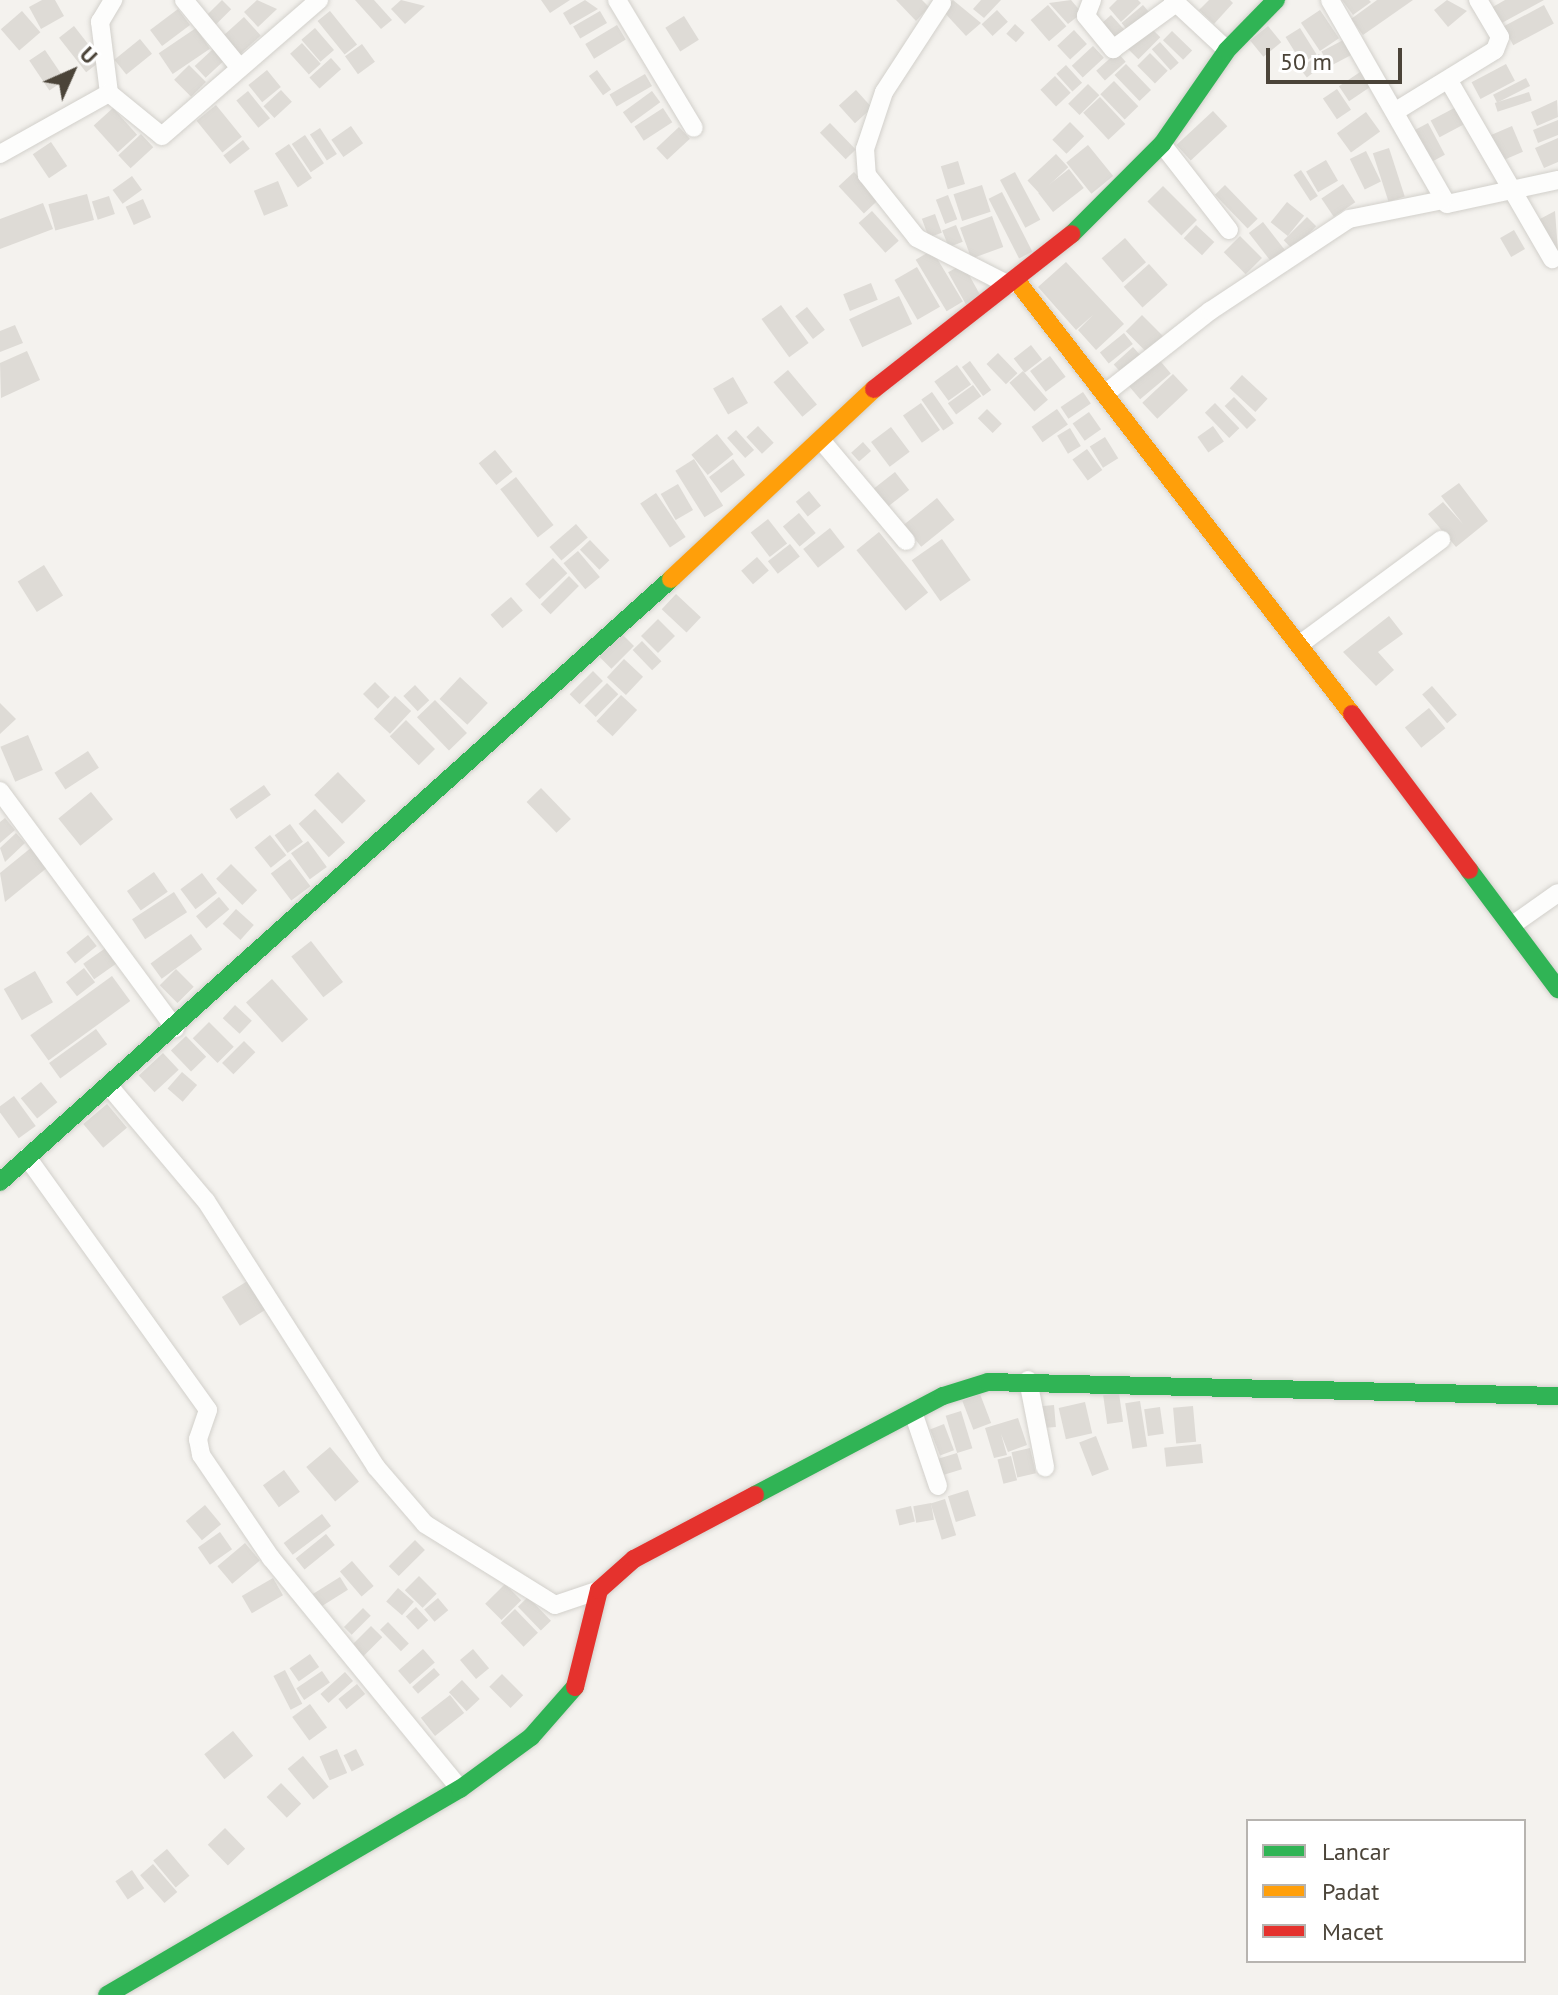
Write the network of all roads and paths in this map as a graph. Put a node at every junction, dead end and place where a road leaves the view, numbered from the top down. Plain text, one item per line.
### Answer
1 (113, 0) edge
2 (184, 0) edge
3 (319, 0) edge
4 (617, 0) edge
5 (1092, 0) edge
6 (1276, 0) edge
7 (1330, 0) edge
8 (1478, 0) edge
9 (1175, 2) edge
10 (942, 3) dead end
11 (1227, 50) junction
12 (240, 68) junction
13 (1449, 81) junction
14 (109, 93) junction
15 (1396, 111) junction
16 (694, 128) dead end
17 (1162, 144) junction
18 (0, 154) edge
19 (1558, 180) edge
20 (1513, 194) junction
21 (1443, 200) junction
22 (1229, 230) dead end
23 (1552, 259) dead end
24 (1012, 282) junction
25 (1107, 392) junction
26 (821, 440) junction
27 (1441, 540) dead end
28 (906, 541) dead end
29 (1299, 645) junction
30 (0, 791) edge
31 (1558, 893) edge
32 (1511, 926) junction
33 (1558, 989) edge
34 (175, 1028) junction
35 (109, 1086) junction
36 (27, 1157) junction
37 (0, 1182) edge
38 (1028, 1380) junction
39 (1558, 1396) edge
40 (913, 1412) junction
41 (1045, 1467) dead end
42 (938, 1486) dead end
43 (599, 1590) junction
44 (460, 1789) junction
45 (107, 1995) edge

1 - 14 street
2 - 12 street
3 - 12 street
4 - 16 street
5 - 9 street
6 - 11 street
7 - 15 street
8 - 13 street
9 - 11 street
10 - 24 street
11 - 17 street
12 - 14 street
13 - 15 street
13 - 20 street
14 - 18 street
15 - 21 street
17 - 22 street
17 - 24 street
19 - 20 street
20 - 21 street
20 - 23 street
21 - 25 street
24 - 25 street
24 - 26 street
25 - 29 street
26 - 28 street
26 - 34 street
27 - 29 street
29 - 32 street
30 - 34 street
31 - 32 street
32 - 33 street
34 - 35 street
35 - 36 street
35 - 43 street
36 - 37 street
36 - 44 street
38 - 39 street
38 - 40 street
38 - 41 street
40 - 42 street
40 - 43 street
43 - 44 street
44 - 45 street

